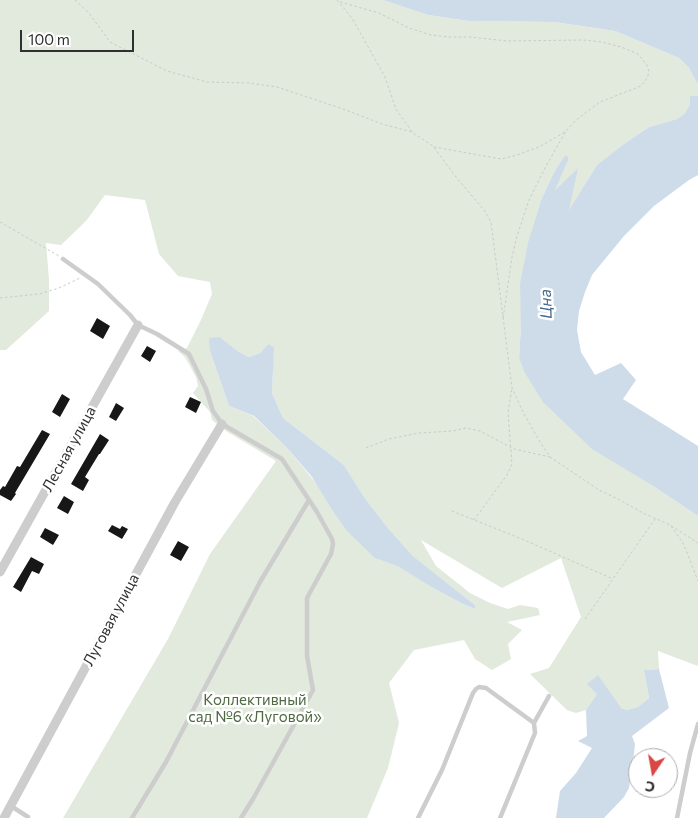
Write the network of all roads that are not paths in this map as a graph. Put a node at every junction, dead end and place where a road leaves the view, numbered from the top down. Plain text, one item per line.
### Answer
1 (64, 259) road end
2 (138, 325) junction
3 (222, 424) junction
4 (309, 500) junction
5 (0, 572) edge
6 (549, 696) dead end
7 (534, 723) junction
8 (698, 724) edge
9 (11, 806) junction
10 (28, 817) dead end
11 (4, 818) edge
12 (132, 818) edge
13 (241, 818) edge
14 (418, 818) edge
15 (500, 818) edge
16 (677, 818) edge

1 - 2 lane
2 - 3 lane
2 - 5 street, Лесная улица
3 - 4 lane
3 - 9 street, Луговая улица
4 - 12 lane
4 - 13 lane
6 - 7 lane
7 - 14 lane
7 - 15 lane
8 - 16 lane
9 - 10 lane
9 - 11 street, Луговая улица

